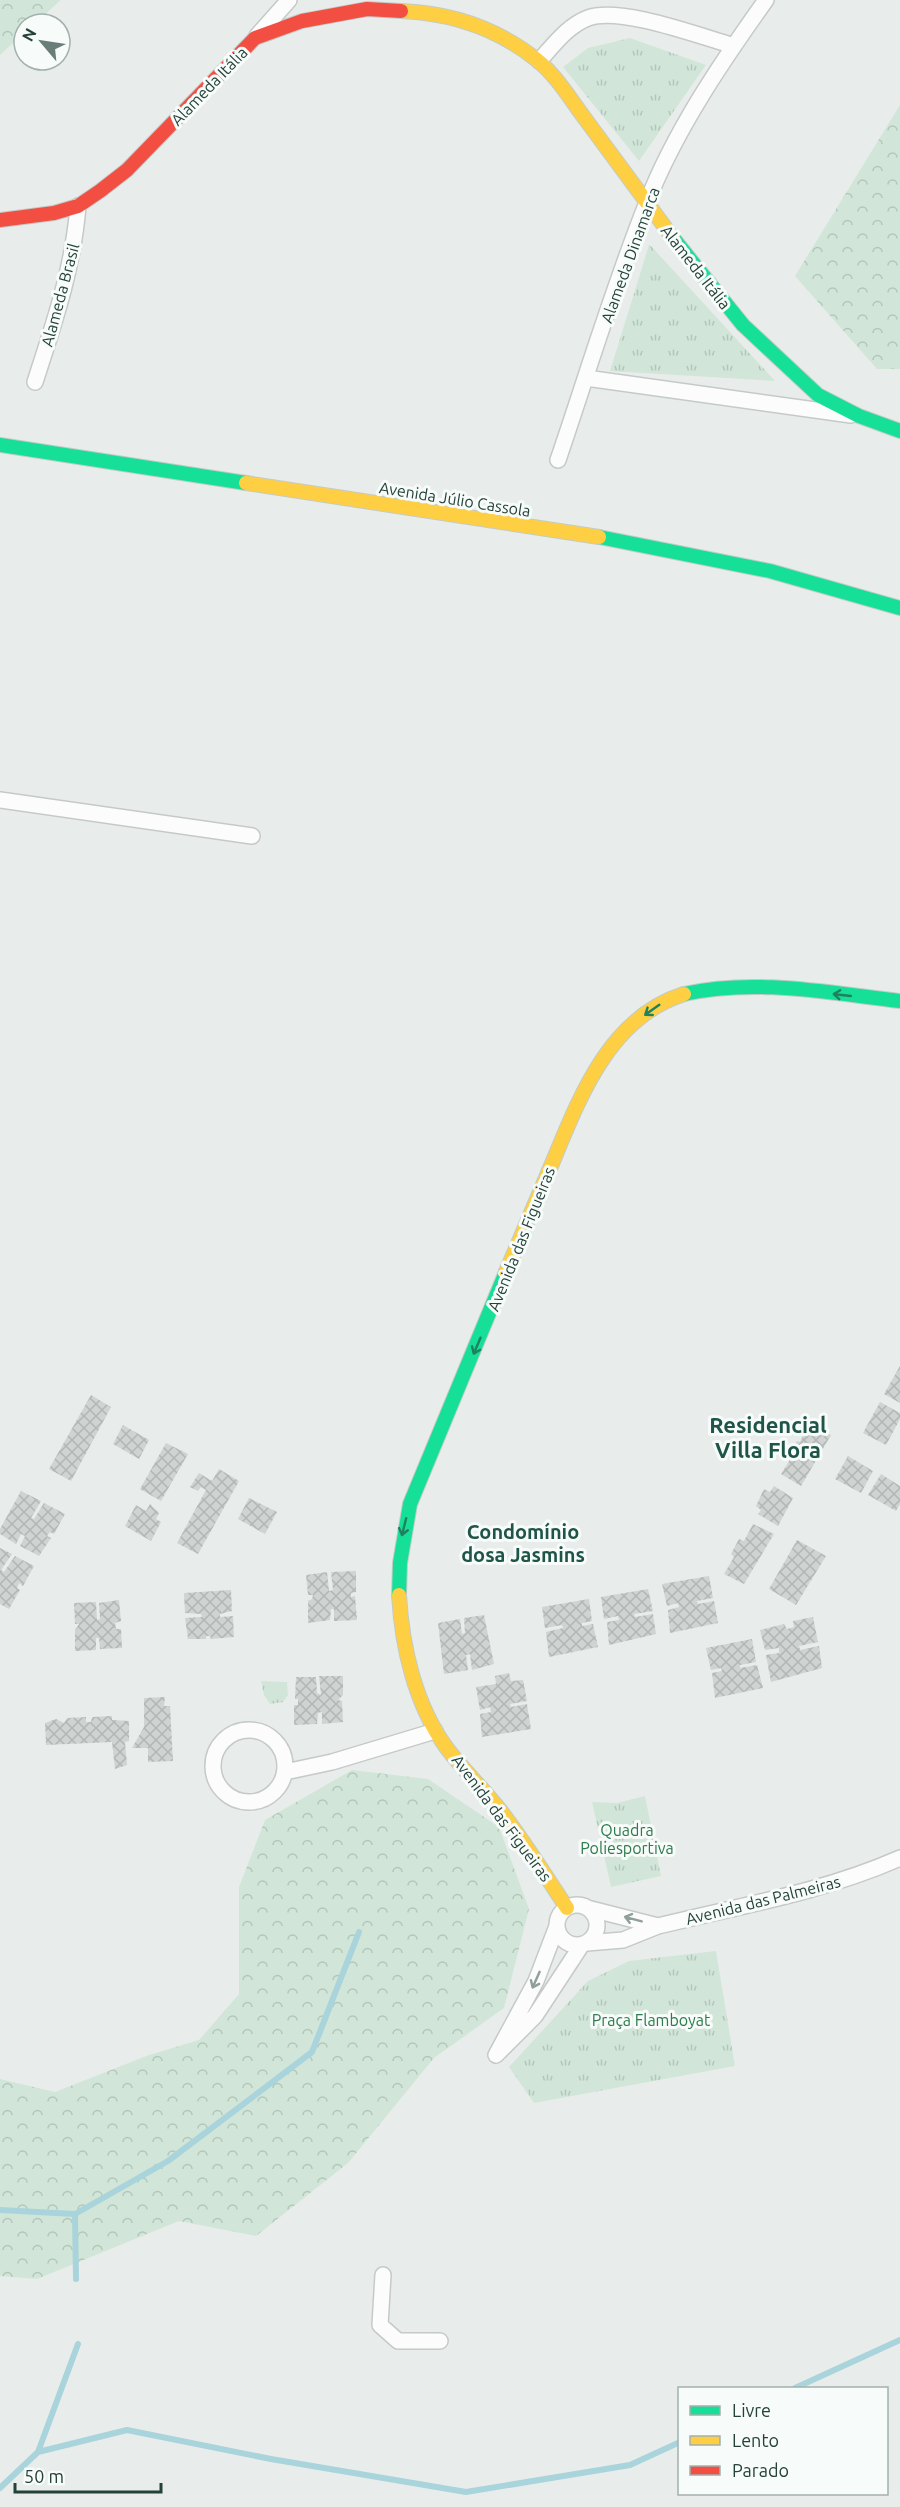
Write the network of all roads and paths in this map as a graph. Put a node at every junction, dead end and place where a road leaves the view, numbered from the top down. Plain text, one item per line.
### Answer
1 (289, 0) edge
2 (766, 0) edge
3 (364, 5) edge
4 (255, 38) junction
5 (734, 46) junction
6 (539, 61) junction
7 (646, 203) junction
8 (78, 206) junction
9 (0, 220) edge
10 (586, 378) junction
11 (35, 382) dead end
12 (859, 416) junction
13 (900, 432) edge
14 (0, 445) edge
15 (558, 460) dead end
16 (900, 608) edge
17 (2, 804) edge
18 (252, 836) dead end
19 (900, 1001) edge
20 (435, 1731) junction
21 (285, 1772) junction
22 (900, 1858) edge
23 (567, 1908) junction
24 (587, 1908) junction
25 (556, 1926) junction
26 (658, 1926) junction
27 (584, 1945) junction
28 (383, 2275) dead end
29 (440, 2341) dead end

1 - 4 street
2 - 5 street, Alameda Dinamarca
3 - 4 street, Alameda Itália
3 - 6 street, Alameda Itália
4 - 8 street, Alameda Itália
5 - 6 street
5 - 7 street, Alameda Dinamarca
6 - 7 street, Alameda Itália
7 - 10 street, Alameda Dinamarca
7 - 12 street, Alameda Itália
8 - 9 street, Alameda Itália
8 - 11 street, Alameda Brasil
10 - 12 street, Alameda Itália
10 - 15 street, Alameda Dinamarca
12 - 13 street, Alameda Itália
14 - 16 street, Avenida Júlio Cassola
17 - 18 street
19 -> 20 street, Avenida das Figueiras
20 - 21 street
20 - 23 street, Avenida das Figueiras
21 - 21 street
22 - 26 street, Avenida das Palmeiras
23 - 24 street
23 - 25 street
26 -> 24 street, Avenida das Palmeiras
24 - 27 street
25 - 27 street
25 -> 27 street
26 - 27 street, Avenida das Palmeiras
28 - 29 street

